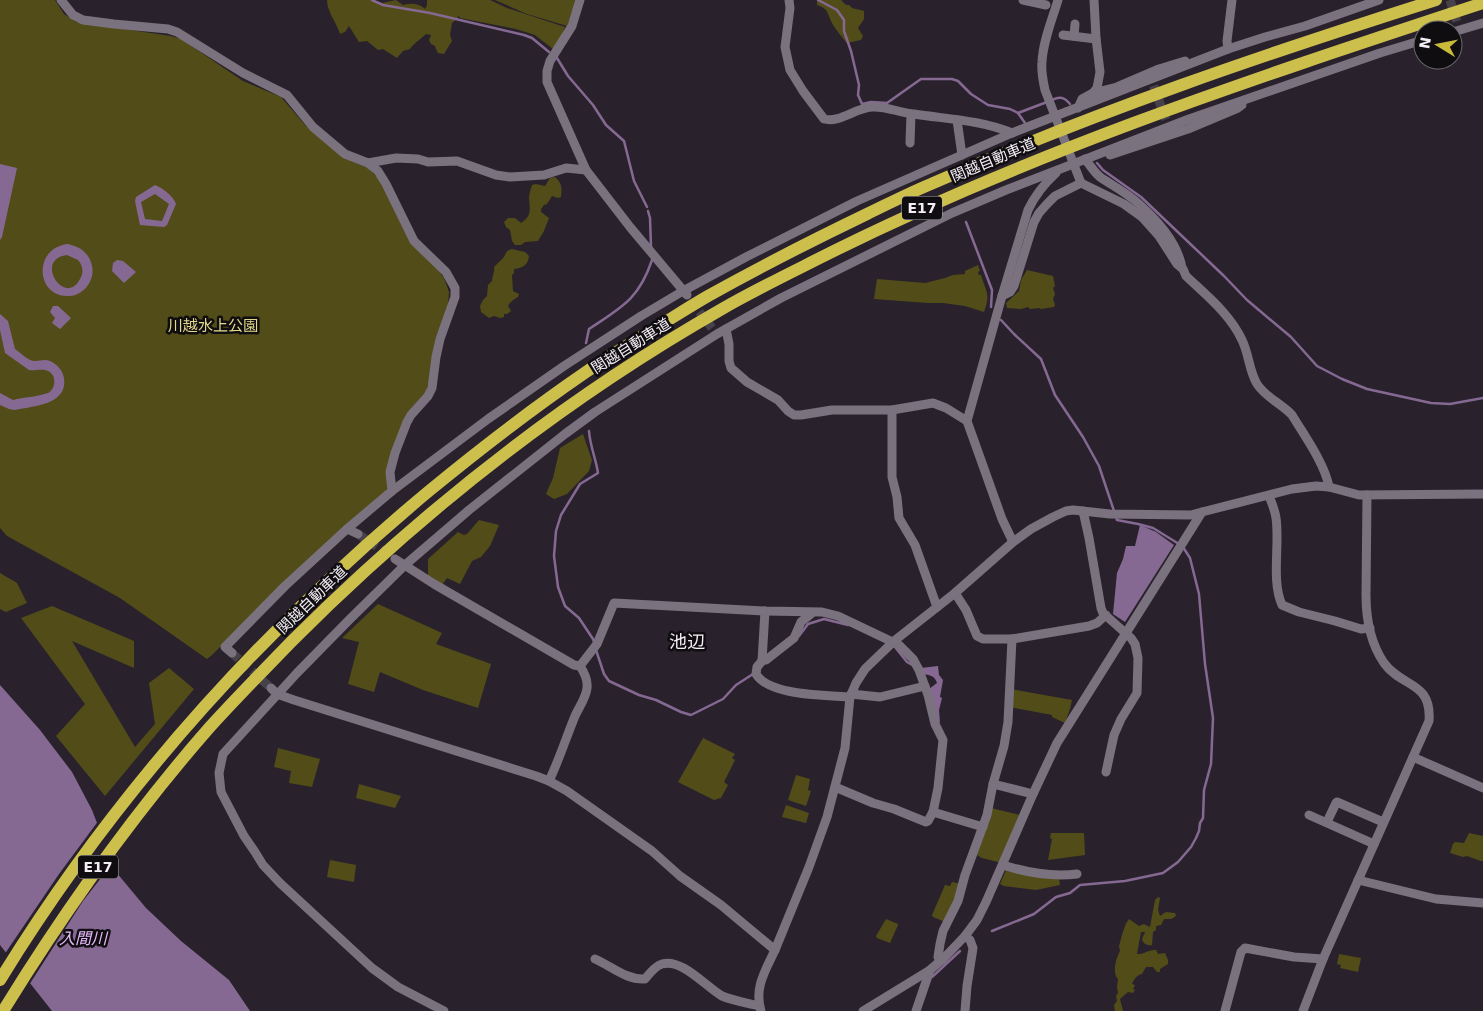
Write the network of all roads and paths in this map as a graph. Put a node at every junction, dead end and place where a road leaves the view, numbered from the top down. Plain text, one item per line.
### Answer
1 (61, 0) edge
2 (580, 0) edge
3 (789, 0) edge
4 (1023, 0) edge
5 (1094, 0) edge
6 (1232, 0) edge
7 (1379, 0) edge
8 (1436, 0) edge
9 (1058, 1) edge
10 (1483, 3) edge
11 (1046, 5) dead end
12 (1483, 23) edge
13 (1075, 24) dead end
14 (1463, 27) edge
15 (1063, 35) dead end
16 (1074, 36) junction
17 (1096, 39) junction
18 (1413, 43) edge
19 (1226, 50) junction
20 (1093, 94) junction
21 (1078, 108) junction
22 (911, 114) junction
23 (957, 120) junction
24 (1012, 133) junction
25 (910, 143) dead end
26 (962, 155) junction
27 (1086, 159) junction
28 (368, 163) junction
29 (1059, 169) junction
30 (586, 170) junction
31 (1080, 180) junction
32 (1182, 269) junction
33 (685, 293) junction
34 (1002, 296) junction
35 (726, 329) junction
36 (892, 410) junction
37 (968, 421) junction
38 (1329, 486) junction
39 (392, 490) junction
40 (1483, 494) edge
41 (1367, 495) junction
42 (1269, 496) junction
43 (1083, 512) junction
44 (1202, 512) junction
45 (347, 529) junction
46 (358, 534) tunnel mouth
47 (1013, 542) junction
48 (395, 558) tunnel mouth
49 (406, 565) junction
50 (955, 593) junction
51 (937, 607) junction
52 (765, 611) junction
53 (812, 612) junction
54 (1106, 615) junction
55 (1370, 628) junction
56 (1126, 632) junction
57 (1012, 639) junction
58 (894, 642) junction
59 (232, 654) dead end
60 (762, 661) junction
61 (580, 666) junction
62 (925, 686) junction
63 (274, 691) junction
64 (851, 696) junction
65 (1413, 757) junction
66 (1106, 772) dead end
67 (549, 781) junction
68 (993, 784) junction
69 (835, 786) junction
70 (1483, 788) edge
71 (1033, 794) junction
72 (933, 812) junction
73 (1309, 814) dead end
74 (1327, 822) junction
75 (1383, 822) junction
76 (983, 827) junction
77 (1374, 844) junction
78 (1003, 865) junction
79 (1077, 874) dead end
80 (1358, 880) junction
81 (1483, 903) edge
82 (965, 936) junction
83 (775, 950) junction
84 (595, 959) dead end
85 (1323, 959) junction
86 (942, 960) junction
87 (930, 970) junction
88 (0, 980) edge
89 (760, 1008) edge
90 (2, 1011) edge
91 (444, 1011) edge
92 (863, 1011) edge
93 (916, 1011) edge
94 (964, 1011) edge
95 (1225, 1011) edge
96 (1303, 1011) edge

1 - 28 street
2 - 30 street
3 - 22 street
4 - 11 street
5 - 17 street
6 - 19 street
7 - 19 street
8 - 88 highway, 関越自動車道 / E17
9 - 31 street
10 - 90 highway, 関越自動車道 / E17
12 - 14 street
13 - 16 street
15 - 16 street
16 - 17 street
17 - 20 street
18 - 27 street
19 - 20 street
19 - 21 street
20 - 21 street
21 - 24 street
22 - 23 street
22 - 25 street
23 - 24 street
23 - 26 street
24 - 26 street
26 - 33 street
27 - 29 street
27 - 32 street
28 - 30 street
28 - 39 street
29 - 34 street
29 - 35 street
30 - 33 street
31 - 32 street
31 - 34 street
32 - 38 street
33 - 39 street
34 - 37 street
35 - 36 street
35 - 49 street
36 - 37 street
36 - 51 street
37 - 47 street
38 - 41 street
38 - 42 street
39 - 45 street
40 - 41 street
41 - 55 street
42 - 44 street
42 - 55 street
43 - 44 street
43 - 47 street
43 - 54 street
44 - 56 street
45 - 46 street
45 - 59 street
47 - 50 street
48 - 49 street
49 - 61 street
49 - 63 street
50 - 51 street
50 - 57 street
51 - 58 street
52 - 53 street
52 - 60 street
52 - 61 street
53 - 58 street
53 - 60 street
54 - 56 street
54 - 57 street
55 - 65 street
56 - 66 street
56 - 71 street
57 - 68 street
58 - 62 street
58 - 64 street
60 - 64 street
61 - 67 street
62 - 64 street
62 - 72 street
63 - 67 street
63 - 91 street
64 - 69 street
65 - 70 street
65 - 75 street
67 - 83 street
68 - 71 street
68 - 76 street
69 - 72 street
69 - 83 street
71 - 78 street
72 - 76 street
73 - 74 street
74 - 75 street
74 - 77 street
75 - 77 street
76 - 86 street
77 - 80 street
78 - 79 street
78 - 82 street
80 - 81 street
80 - 85 street
82 - 86 street
82 - 94 street
83 - 89 street
84 - 89 street
85 - 95 street
85 - 96 street
86 - 87 street
87 - 92 street
87 - 93 street

